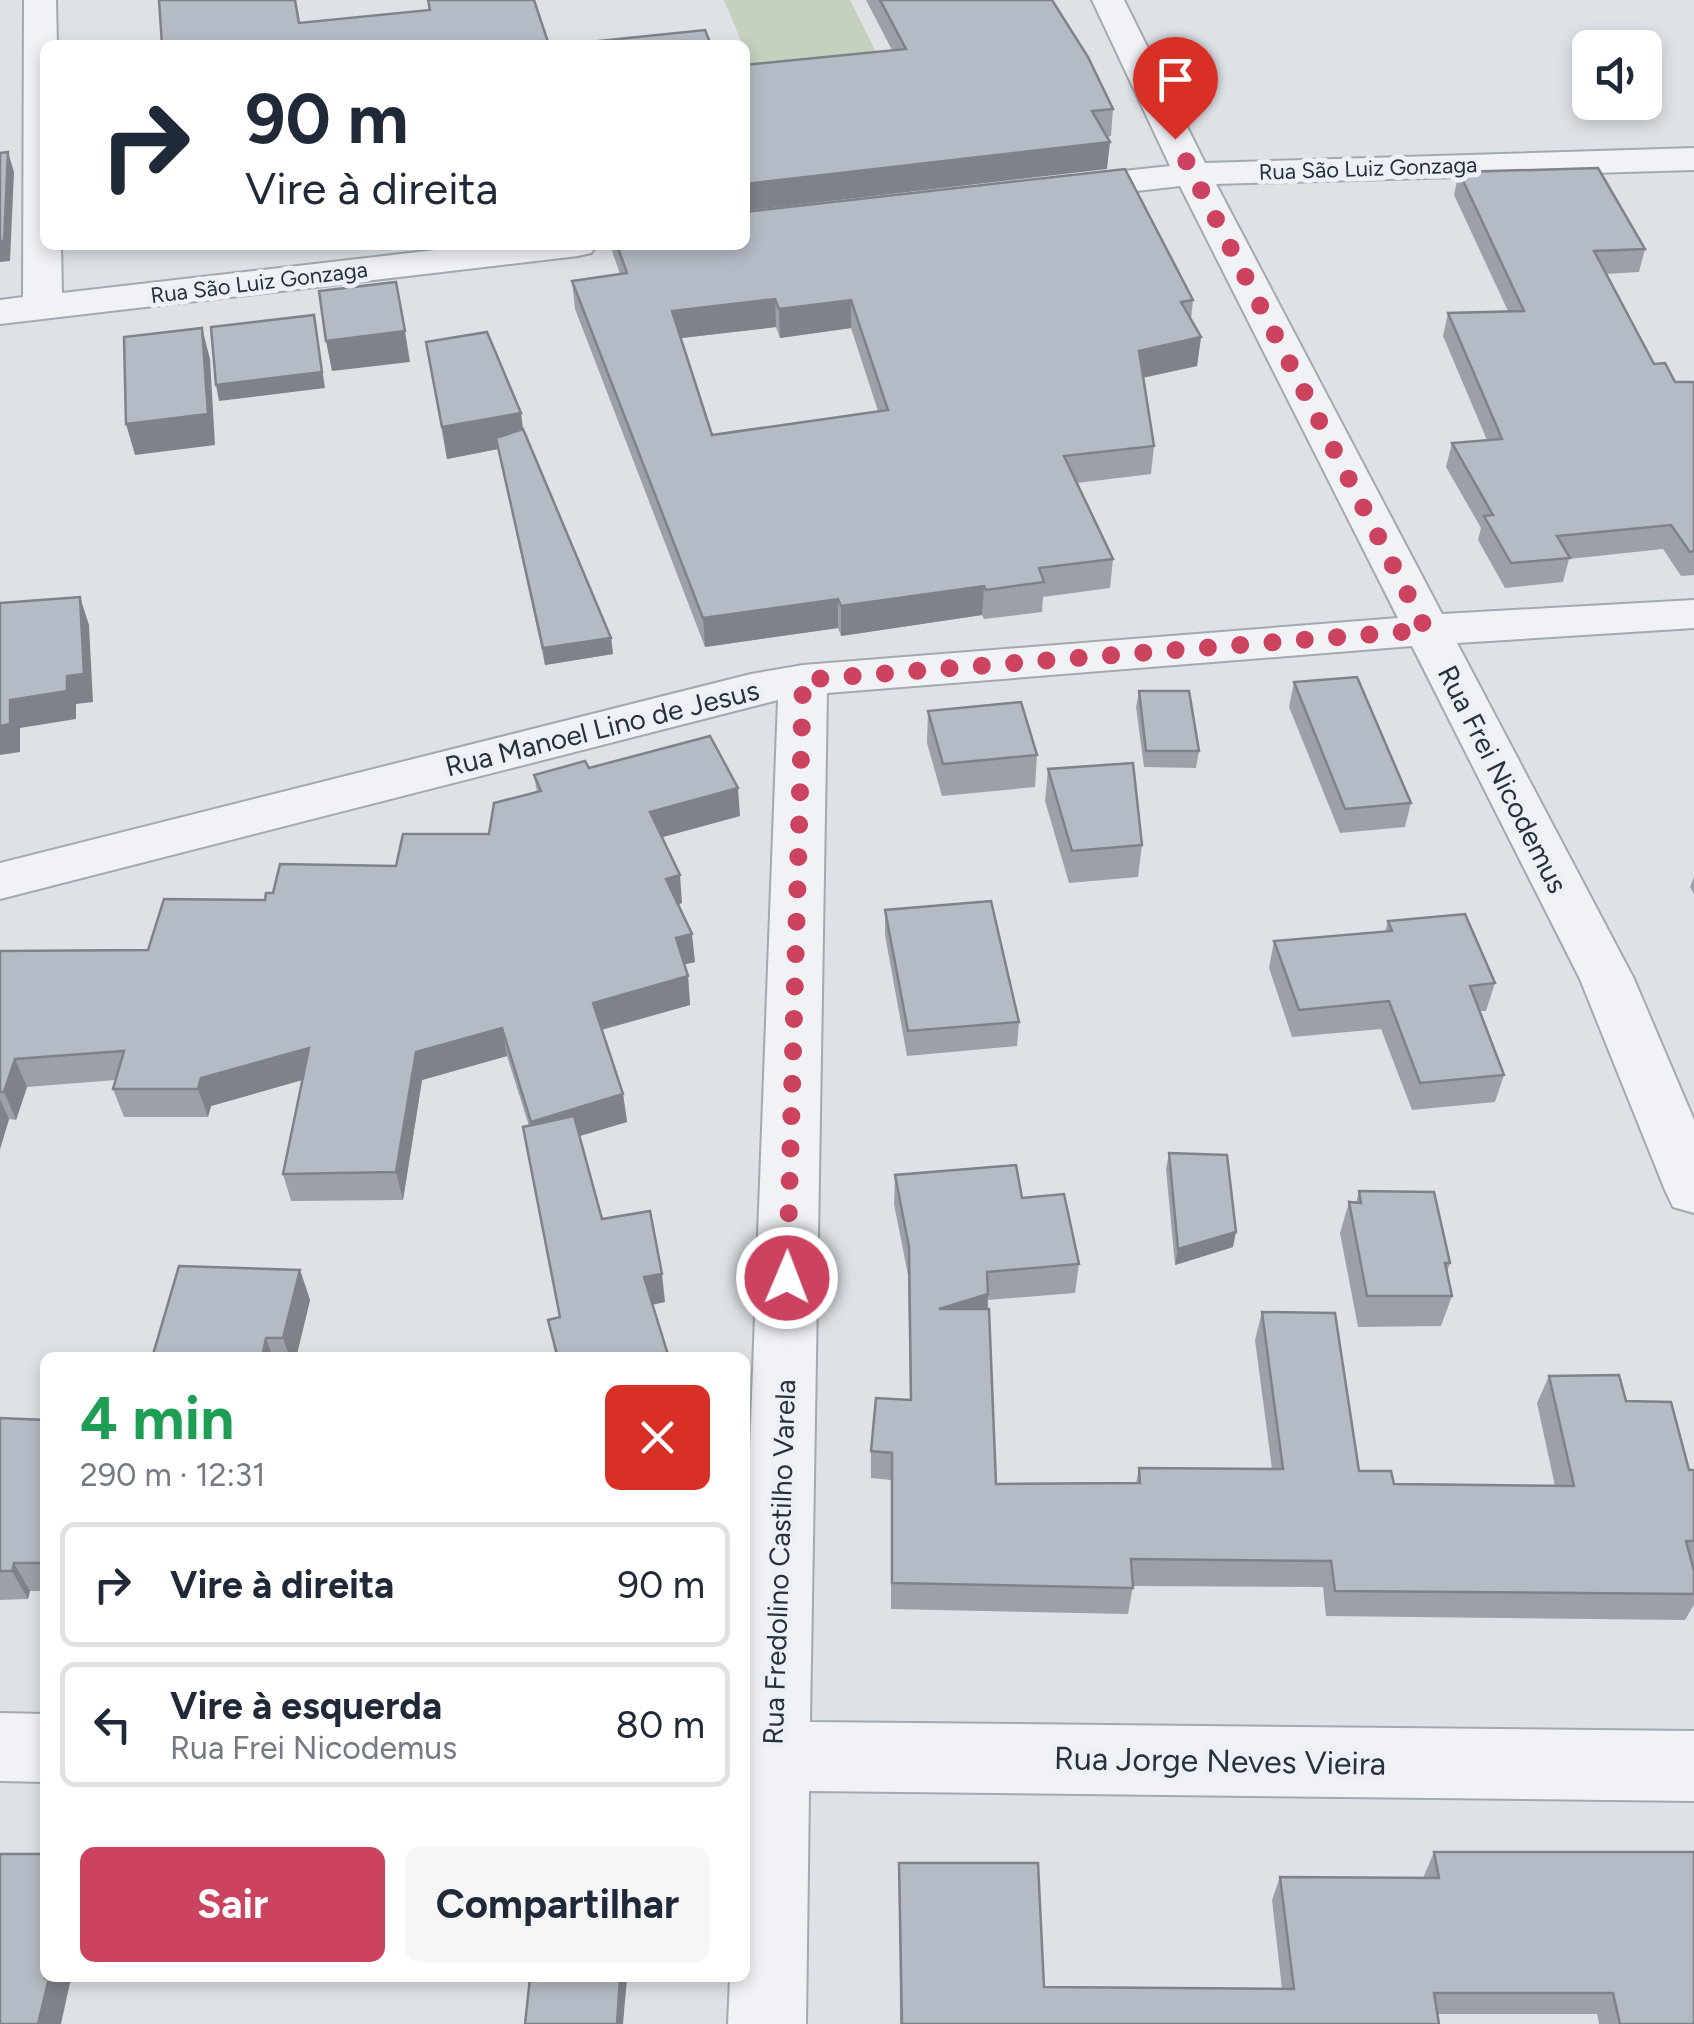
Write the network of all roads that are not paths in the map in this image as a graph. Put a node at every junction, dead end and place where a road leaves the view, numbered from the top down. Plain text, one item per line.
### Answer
1 (40, 0) edge
2 (1108, 0) edge
3 (40, 40) edge
4 (1694, 159) edge
5 (1192, 174) junction
6 (1017, 194) edge
7 (42, 250) edge
8 (535, 250) edge
9 (43, 307) junction
10 (0, 312) edge
11 (1694, 614) edge
12 (1426, 630) junction
13 (803, 680) junction
14 (0, 882) edge
15 (1694, 1190) edge
16 (0, 1748) edge
17 (40, 1748) edge
18 (760, 1756) edge
19 (1694, 1766) edge
20 (768, 2024) edge

1 - 3 street
2 - 5 street, Rua Frei Nicodemus
4 - 5 street, Rua São Luiz Gonzaga
5 - 6 street, Rua São Luiz Gonzaga
5 - 12 street, Rua Frei Nicodemus
7 - 9 street
8 - 9 street, Rua São Luiz Gonzaga
9 - 10 street, Rua São Luiz Gonzaga
11 - 12 street, Rua Manoel Lino de Jesus
12 - 13 street, Rua Manoel Lino de Jesus
12 - 15 street, Rua Frei Nicodemus
13 - 14 street, Rua Manoel Lino de Jesus
13 - 18 street, Rua Fredolino Castilho Varela
16 - 17 street
18 - 19 street, Rua Jorge Neves Vieira
18 - 20 street, Rua Fredolino Castilho Varela

